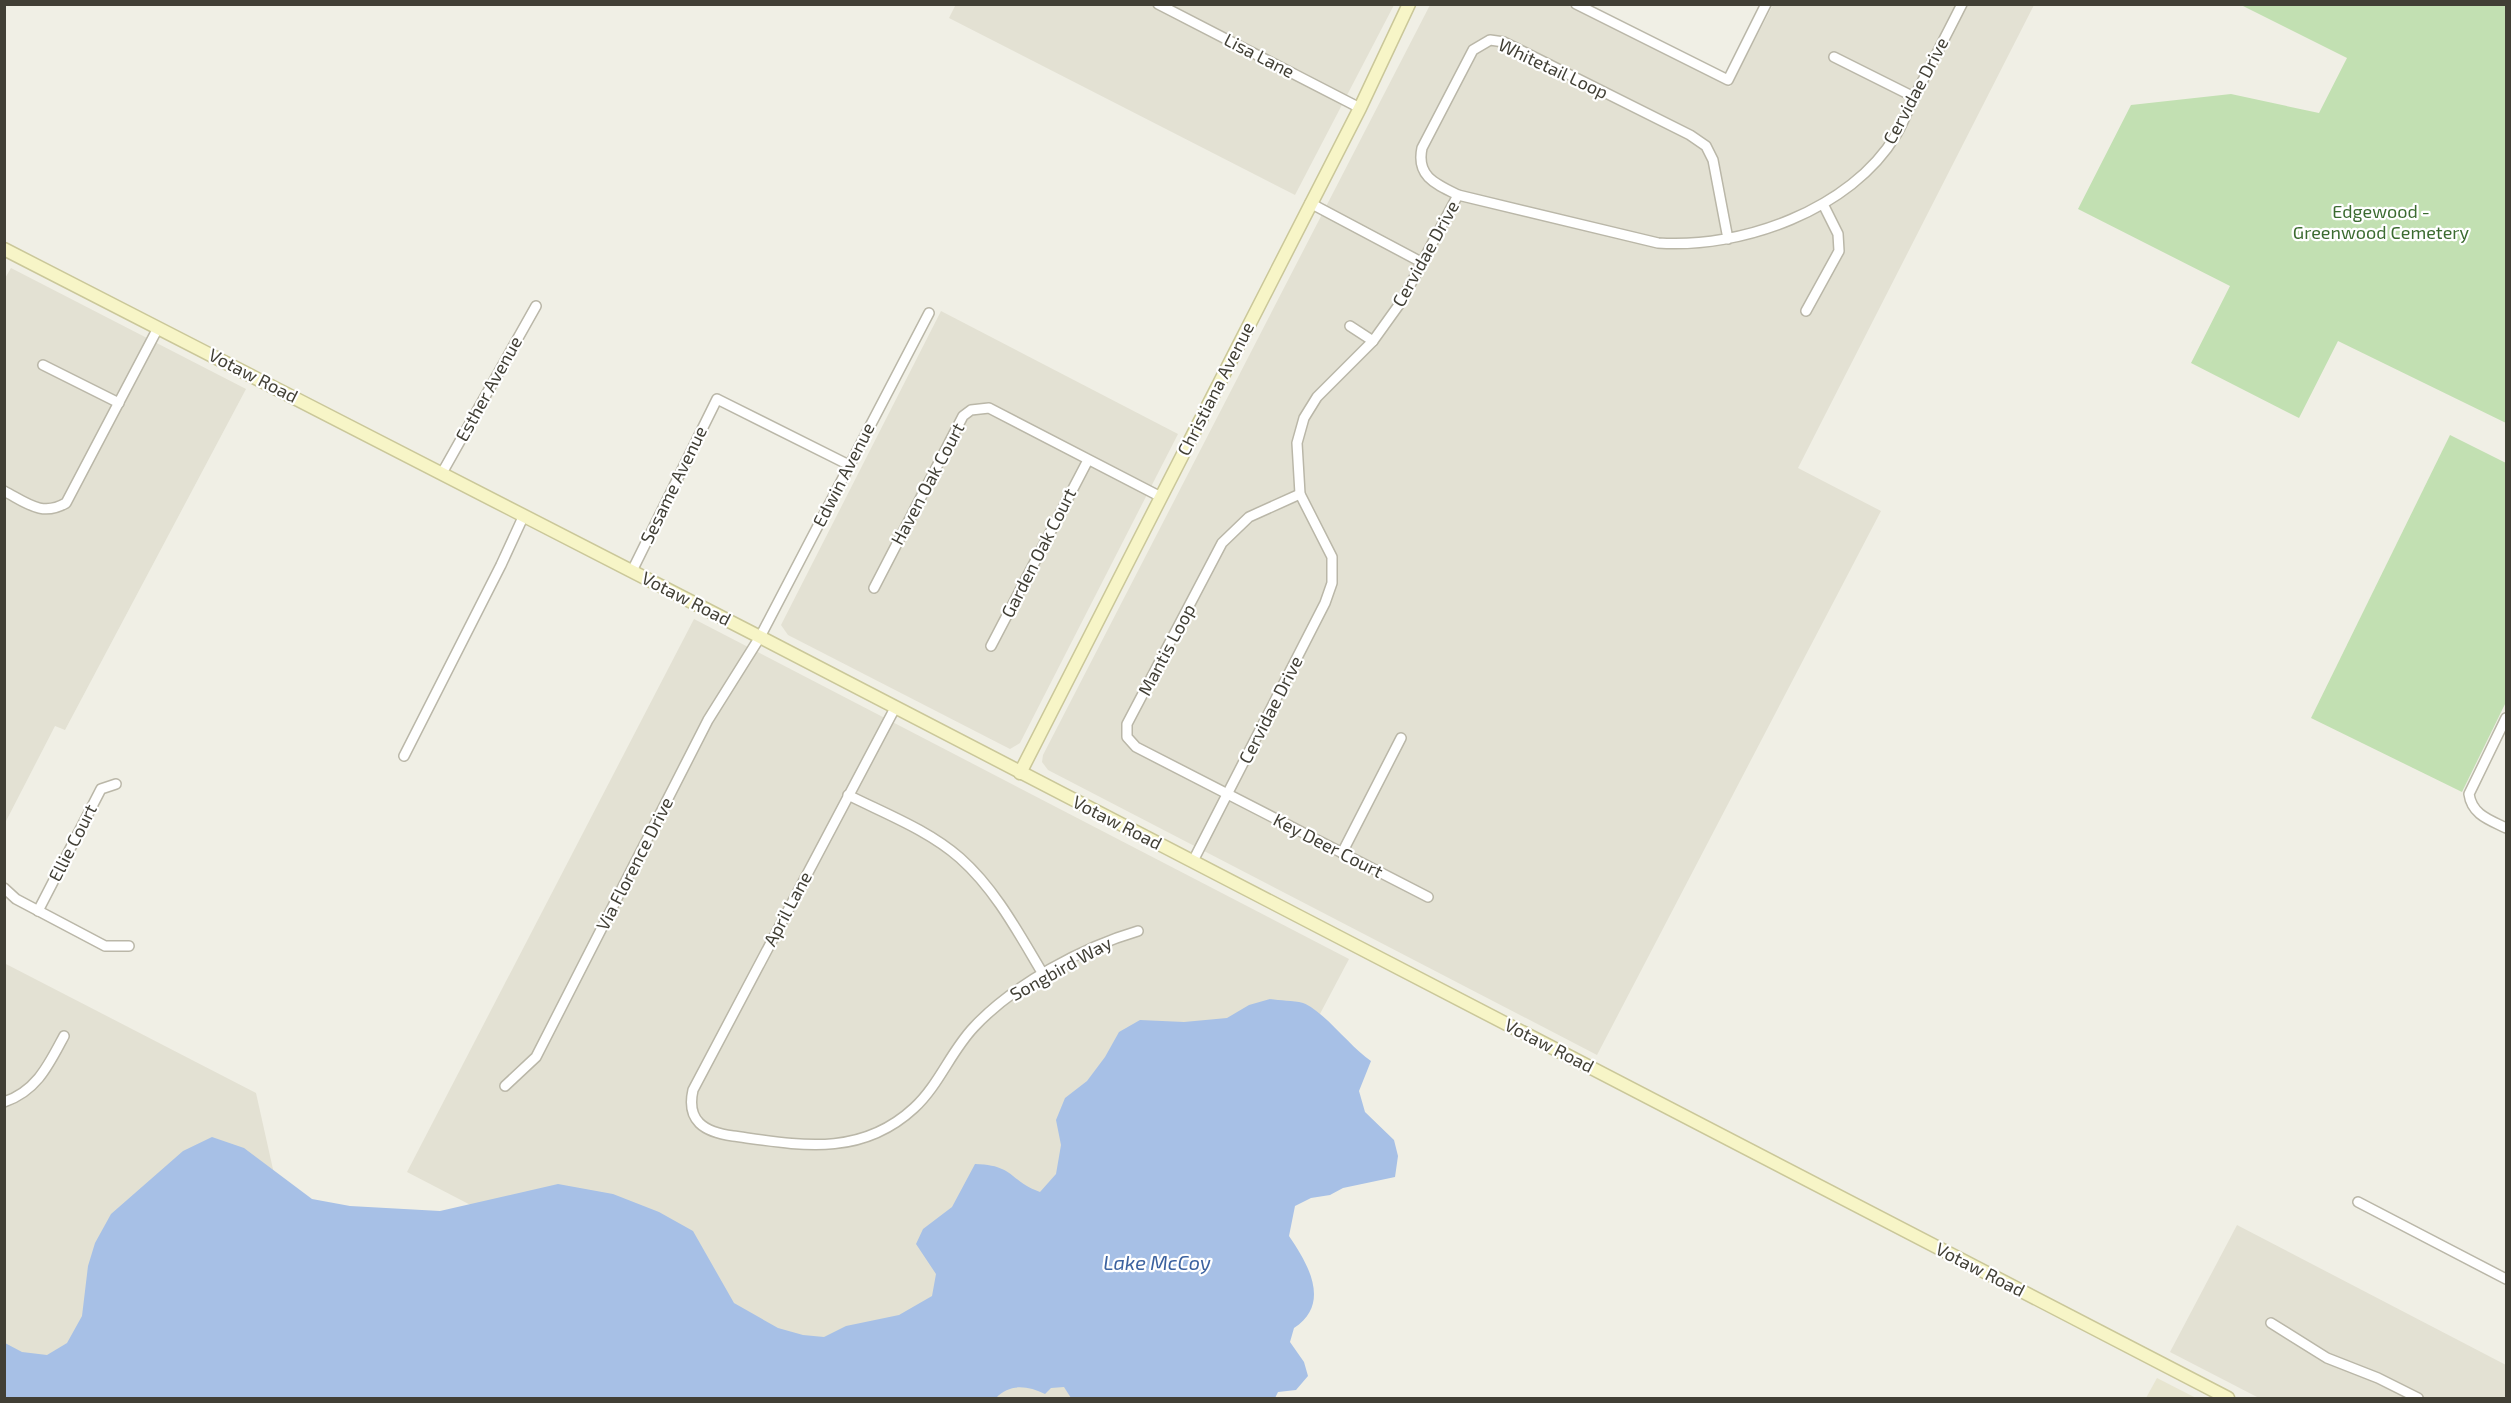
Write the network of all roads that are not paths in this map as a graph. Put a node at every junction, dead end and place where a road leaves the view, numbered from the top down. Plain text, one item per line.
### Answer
1 (1158, 4) edge
2 (1409, 4) edge
3 (1576, 4) edge
4 (1766, 4) edge
5 (1962, 4) edge
6 (1834, 57) dead end
7 (1914, 97) junction
8 (1360, 108) junction
9 (1458, 195) junction
10 (1310, 203) junction
11 (1823, 204) junction
12 (1728, 239) junction
13 (4, 249) edge
14 (1423, 263) junction
15 (536, 306) dead end
16 (1806, 311) dead end
17 (928, 313) dead end
18 (1350, 326) dead end
19 (158, 328) junction
20 (1373, 341) junction
21 (43, 365) dead end
22 (119, 403) junction
23 (1088, 460) junction
24 (849, 465) junction
25 (442, 473) junction
26 (4, 491) edge
27 (1300, 494) junction
28 (1161, 497) junction
29 (524, 515) junction
30 (632, 571) junction
31 (874, 588) dead end
32 (760, 637) junction
33 (991, 646) dead end
34 (896, 708) junction
35 (2506, 718) edge
36 (1401, 738) dead end
37 (404, 756) dead end
38 (1020, 773) junction
39 (116, 784) dead end
40 (848, 795) junction
41 (1228, 795) junction
42 (2506, 828) edge
43 (1342, 853) junction
44 (1193, 861) junction
45 (4, 888) edge
46 (1428, 897) dead end
47 (38, 911) junction
48 (1138, 931) dead end
49 (129, 946) dead end
50 (1043, 974) junction
51 (64, 1036) dead end
52 (505, 1086) dead end
53 (4, 1102) edge
54 (692, 1113) joint
55 (2358, 1202) dead end
56 (2506, 1279) edge
57 (2271, 1323) dead end
58 (2228, 1398) edge
59 (2418, 1398) edge

1 - 8 street, Lisa Lane
2 - 8 street, Christiana Avenue
3 - 4 street
5 - 7 street, Cervidae Drive
6 - 7 street
7 - 11 street, Cervidae Drive
8 - 10 street, Christiana Avenue
9 - 12 street, Cervidae Drive
9 - 12 street, Whitetail Loop
9 - 14 street, Cervidae Drive
10 - 14 street
10 - 28 street, Christiana Avenue
11 - 12 street, Cervidae Drive
11 - 16 street
13 - 19 street, Votaw Road
14 - 20 street, Cervidae Drive
15 - 25 street, Esther Avenue
17 - 24 street, Edwin Avenue
18 - 20 street
19 - 22 street
19 - 25 street, Votaw Road
20 - 27 street, Cervidae Drive
21 - 22 street
22 - 26 street
23 - 28 street, Haven Oak Court
23 - 31 street, Haven Oak Court
23 - 33 street, Garden Oak Court
24 - 30 street, Sesame Avenue
24 - 32 street, Edwin Avenue
25 - 29 street, Votaw Road
27 - 41 street, Cervidae Drive
27 - 41 street, Mantis Loop
28 - 38 street, Christiana Avenue
29 - 30 street, Votaw Road
29 - 37 street
30 - 32 street, Votaw Road
32 - 34 street, Votaw Road
32 - 52 street, Via Florence Drive
34 - 38 street, Votaw Road
34 - 40 street, April Lane
35 - 42 street
36 - 43 street
38 - 44 street, Votaw Road
39 - 47 street, Ellie Court
40 - 50 street
40 - 54 street, April Lane
41 - 43 street, Key Deer Court
41 - 44 street, Cervidae Drive
43 - 46 street, Key Deer Court
44 - 58 street, Votaw Road
45 - 47 street
47 - 49 street
48 - 50 street, Songbird Way
50 - 54 street, Songbird Way
51 - 53 street
55 - 56 street
57 - 59 street

